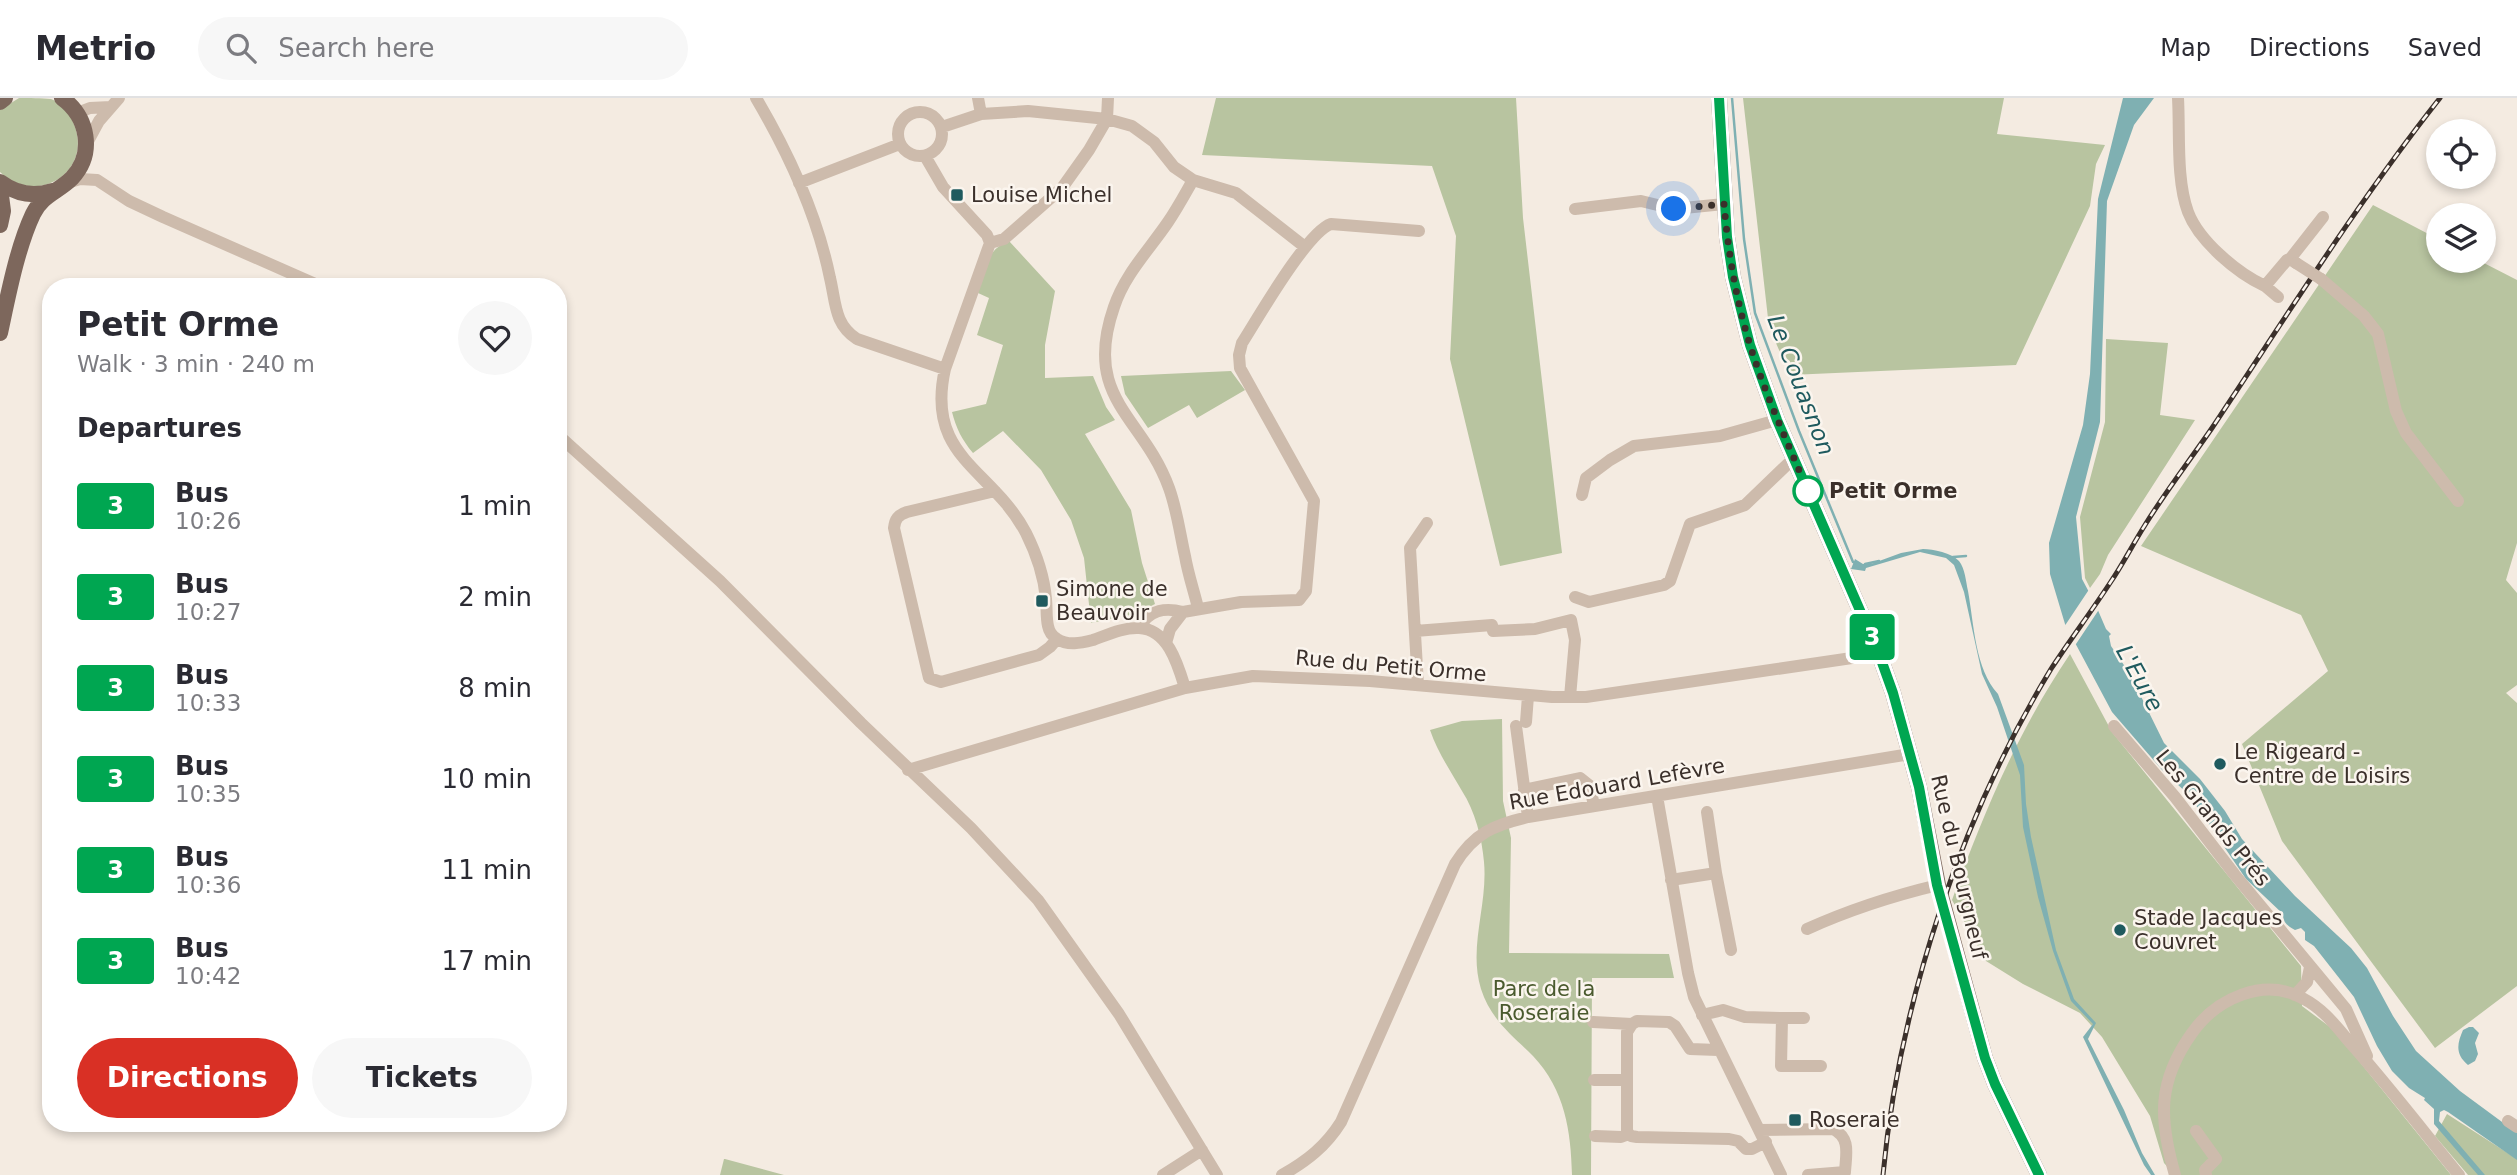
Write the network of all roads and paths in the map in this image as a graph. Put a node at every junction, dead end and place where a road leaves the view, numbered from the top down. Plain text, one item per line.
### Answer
1 (5, 98) edge
2 (756, 98) edge
3 (911, 98) edge
4 (978, 98) edge
5 (1108, 98) edge
6 (1719, 98) edge
7 (2179, 98) edge
8 (0, 102) edge
9 (115, 102) edge
10 (69, 103) edge
11 (914, 113) junction
12 (981, 114) junction
13 (1107, 119) junction
14 (942, 127) junction
15 (900, 144) junction
16 (85, 148) junction
17 (925, 156) junction
18 (1193, 180) junction
19 (0, 182) edge
20 (800, 183) junction
21 (103, 185) junction
22 (60, 186) junction
23 (0, 188) edge
24 (1724, 204) junction
25 (1574, 209) dead end
26 (2323, 217) dead end
27 (0, 225) edge
28 (1419, 231) dead end
29 (990, 243) junction
30 (1305, 247) junction
31 (2293, 261) junction
32 (301, 278) edge
33 (2264, 286) junction
34 (2278, 297) dead end
35 (0, 333) edge
36 (945, 369) junction
37 (1777, 420) junction
38 (567, 443) edge
39 (1794, 458) junction
40 (995, 491) junction
41 (1582, 495) dead end
42 (2458, 501) dead end
43 (1427, 523) dead end
44 (1575, 597) dead end
45 (1198, 608) junction
46 (1183, 611) junction
47 (1139, 628) junction
48 (1415, 631) junction
49 (1057, 639) junction
50 (1166, 643) junction
51 (1879, 654) junction
52 (1418, 685) junction
53 (1185, 688) junction
54 (1528, 696) junction
55 (1570, 697) junction
56 (2114, 726) dead end
57 (1910, 754) junction
58 (908, 770) junction
59 (1524, 790) junction
60 (1657, 796) junction
61 (1594, 806) junction
62 (1707, 812) dead end
63 (1528, 817) junction
64 (1716, 873) junction
65 (1671, 880) junction
66 (1937, 885) junction
67 (1807, 929) dead end
68 (1731, 950) dead end
69 (2309, 967) junction
70 (2295, 995) junction
71 (1702, 1015) junction
72 (1804, 1017) dead end
73 (1782, 1018) junction
74 (1593, 1022) dead end
75 (1632, 1024) junction
76 (1718, 1050) junction
77 (1821, 1066) dead end
78 (2371, 1066) junction
79 (1594, 1080) dead end
80 (1627, 1080) junction
81 (2196, 1131) dead end
82 (1629, 1134) junction
83 (1595, 1136) dead end
84 (1763, 1136) junction
85 (1202, 1150) junction
86 (1163, 1175) edge
87 (1217, 1175) edge
88 (1282, 1175) edge
89 (1781, 1175) edge
90 (1808, 1175) edge
91 (2039, 1175) edge
92 (2175, 1175) edge
93 (2206, 1175) edge
94 (2459, 1175) edge

1 - 8 main road
2 - 20 street
3 - 11 street
4 - 12 street
5 - 13 street
6 - 24 main road, Rue du Bourgneuf
7 - 33 street
9 - 10 street
9 - 16 street
10 - 16 main road
11 - 14 street
11 - 15 street
12 - 13 street
12 - 14 street
13 - 18 street
13 - 29 street
14 - 17 street
15 - 17 street
15 - 20 street
16 - 21 street
16 - 22 main road
17 - 29 street
18 - 30 street
18 - 45 street
19 - 22 main road
20 - 36 street
21 - 22 street
21 - 32 street
22 - 35 main road
23 - 27 main road
24 - 25 street
24 - 37 main road, Rue du Bourgneuf
26 - 31 street
28 - 30 street
29 - 36 street
30 - 45 street
31 - 33 street
31 - 42 street, bridge
33 - 34 street
36 - 40 street
37 - 39 main road, Rue du Bourgneuf
37 - 41 street
38 - 58 street
39 - 44 street
39 - 51 main road, Rue du Bourgneuf
40 - 49 street
40 - 49 street
43 - 48 street
45 - 46 street
46 - 47 street
46 - 50 street
47 - 49 street
47 - 50 street
48 - 52 street
48 - 55 street
50 - 53 street
51 - 55 street, Rue du Petit Orme
51 - 57 main road, Rue du Bourgneuf
52 - 53 street, Rue du Petit Orme
52 - 54 street, Rue du Petit Orme
53 - 58 street, Rue du Petit Orme
54 - 55 street, Rue du Petit Orme
54 - 59 street
56 - 69 street, Les Grands Prés
57 - 60 street, Rue Edouard Lefèvre
57 - 66 main road, Rue du Bourgneuf
58 - 85 street
59 - 61 street
59 - 63 street
60 - 61 street, Rue Edouard Lefèvre
60 - 65 street
61 - 63 street, Rue Edouard Lefèvre
62 - 64 street
63 - 88 street, Rue Edouard Lefèvre
64 - 65 street
64 - 68 street
65 - 71 street
66 - 67 street
66 - 91 main road, Rue du Bourgneuf
69 - 70 street
69 - 78 street, Les Grands Prés
70 - 78 street
70 - 92 street
71 - 73 street
71 - 76 street
72 - 73 street
73 - 77 street
74 - 75 street
75 - 76 street
75 - 80 street
76 - 84 street
78 - 94 street
79 - 80 street
80 - 82 street
81 - 93 street
82 - 83 street
82 - 84 street
84 - 89 street
84 - 90 street
85 - 86 street
85 - 87 street

